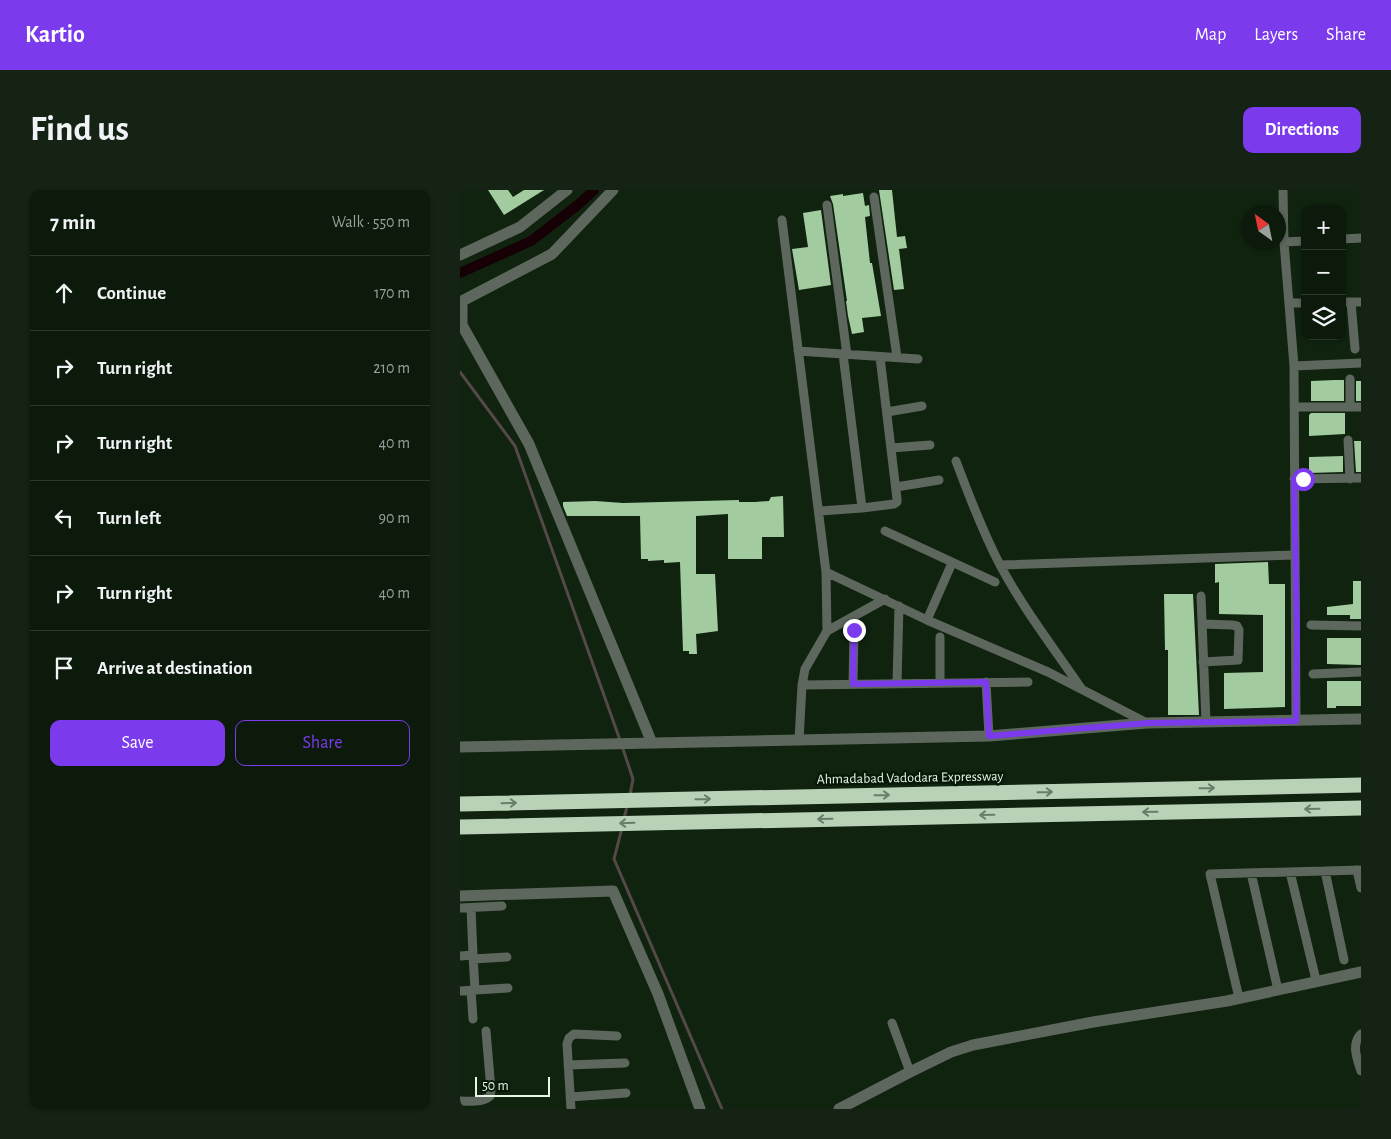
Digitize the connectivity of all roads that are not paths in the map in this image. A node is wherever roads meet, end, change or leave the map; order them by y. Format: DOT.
graph roads {
  1 [pos="567,190"];
  2 [pos="614,190"];
  3 [pos="1283,190"];
  4 [pos="874,197"];
  5 [pos="827,205"];
  6 [pos="1283,205"];
  7 [pos="782,220"];
  8 [pos="1361,238"];
  9 [pos="1346,239"];
  10 [pos="1301,241"];
  11 [pos="1286,242"];
  12 [pos="1285,250"];
  13 [pos="460,255"];
  14 [pos="461,301"];
  15 [pos="1352,302"];
  16 [pos="1289,303"];
  17 [pos="1301,303"];
  18 [pos="1355,349"];
  19 [pos="798,351"];
  20 [pos="845,354"];
  21 [pos="880,356"];
  22 [pos="897,357"];
  23 [pos="918,359"];
  24 [pos="1361,363"];
  25 [pos="1294,366"];
  26 [pos="1350,379"];
  27 [pos="922,406"];
  28 [pos="1294,407"];
  29 [pos="1350,407"];
  30 [pos="1361,407"];
  31 [pos="887,412"];
  32 [pos="1348,440"];
  33 [pos="930,445"];
  34 [pos="891,448"];
  35 [pos="956,461"];
  36 [pos="1361,478"];
  37 [pos="1294,479"];
  38 [pos="1350,479"];
  39 [pos="939,480"];
  40 [pos="896,487"];
  41 [pos="862,508"];
  42 [pos="820,511"];
  43 [pos="885,531"];
  44 [pos="1295,555"];
  45 [pos="952,563"];
  46 [pos="1000,564"];
  47 [pos="826,572"];
  48 [pos="995,582"];
  49 [pos="1201,596"];
  50 [pos="885,599"];
  51 [pos="899,606"];
  52 [pos="927,620"];
  53 [pos="1202,624"];
  54 [pos="1311,625"];
  55 [pos="1361,626"];
  56 [pos="854,630"];
  57 [pos="827,631"];
  58 [pos="940,637"];
  59 [pos="1203,662"];
  60 [pos="1361,672"];
  61 [pos="1313,674"];
  62 [pos="940,682"];
  63 [pos="986,682"];
  64 [pos="1028,682"];
  65 [pos="897,683"];
  66 [pos="853,684"];
  67 [pos="802,685"];
  68 [pos="1081,688"];
  69 [pos="1361,719"];
  70 [pos="1296,721"];
  71 [pos="1206,722"];
  72 [pos="1148,723"];
  73 [pos="989,736"];
  74 [pos="799,740"];
  75 [pos="652,743"];
  76 [pos="460,747"];
  77 [pos="1361,785"];
  78 [pos="460,804"];
  79 [pos="1361,808"];
  80 [pos="460,827"];
  81 [pos="1359,870"];
  82 [pos="1325,871"];
  83 [pos="1290,872"];
  84 [pos="1251,873"];
  85 [pos="1361,888"];
  86 [pos="460,896"];
  87 [pos="502,906"];
  88 [pos="460,908"];
  89 [pos="471,908"];
  90 [pos="460,956"];
  91 [pos="507,956"];
  92 [pos="473,957"];
  93 [pos="1344,960"];
  94 [pos="1361,972"];
  95 [pos="1316,980"];
  96 [pos="508,988"];
  97 [pos="473,990"];
  98 [pos="1278,990"];
  99 [pos="460,991"];
  100 [pos="1239,998"];
  101 [pos="473,1019"];
  102 [pos="892,1023"];
  103 [pos="486,1031"];
  104 [pos="1361,1034"];
  105 [pos="617,1036"];
  106 [pos="625,1063"];
  107 [pos="568,1065"];
  108 [pos="1361,1071"];
  109 [pos="910,1072"];
  110 [pos="626,1094"];
  111 [pos="570,1097"];
  112 [pos="460,1101"];
  113 [pos="571,1109"];
  114 [pos="700,1109"];
  115 [pos="839,1109"];
  1 -- 13 [label="street"];
  2 -- 14 [label="street"];
  3 -- 6 [label="street"];
  4 -- 22 [label="street"];
  5 -- 20 [label="street"];
  7 -- 19 [label="street"];
  8 -- 9 [label="street"];
  10 -- 11 [label="street"];
  12 -- 16 [label="street"];
  14 -- 75 [label="street"];
  15 -- 18 [label="street"];
  16 -- 17 [label="street"];
  16 -- 25 [label="street"];
  19 -- 20 [label="street"];
  19 -- 42 [label="street"];
  20 -- 21 [label="street"];
  20 -- 41 [label="street"];
  21 -- 22 [label="street"];
  21 -- 31 [label="street"];
  22 -- 23 [label="street"];
  24 -- 25 [label="street"];
  25 -- 28 [label="street"];
  26 -- 29 [label="street"];
  27 -- 31 [label="street"];
  28 -- 29 [label="street"];
  28 -- 37 [label="street"];
  29 -- 30 [label="street"];
  31 -- 34 [label="street"];
  32 -- 38 [label="street"];
  33 -- 34 [label="street"];
  34 -- 40 [label="street"];
  35 -- 46 [label="street"];
  36 -- 38 [label="street"];
  37 -- 38 [label="street"];
  37 -- 44 [label="street"];
  39 -- 40 [label="street"];
  40 -- 41 [label="street"];
  41 -- 42 [label="street"];
  42 -- 47 [label="street"];
  43 -- 45 [label="street"];
  44 -- 46 [label="street"];
  44 -- 70 [label="street"];
  45 -- 48 [label="street"];
  45 -- 52 [label="street"];
  46 -- 68 [label="street"];
  47 -- 50 [label="street"];
  47 -- 57 [label="street"];
  49 -- 53 [label="street"];
  50 -- 51 [label="street"];
  50 -- 57 [label="street"];
  51 -- 52 [label="street"];
  51 -- 65 [label="street"];
  52 -- 68 [label="street"];
  53 -- 59 [label="street"];
  53 -- 59 [label="street"];
  54 -- 55 [label="street"];
  56 -- 66 [label="street"];
  57 -- 67 [label="street"];
  58 -- 62 [label="street"];
  59 -- 71 [label="street"];
  60 -- 61 [label="street"];
  62 -- 63 [label="street"];
  62 -- 65 [label="street"];
  63 -- 64 [label="street"];
  63 -- 73 [label="street"];
  65 -- 66 [label="street"];
  66 -- 67 [label="street"];
  67 -- 74 [label="street"];
  68 -- 72 [label="street"];
  69 -- 70 [label="street"];
  70 -- 71 [label="street"];
  71 -- 72 [label="street"];
  72 -- 73 [label="street"];
  73 -- 74 [label="street"];
  74 -- 75 [label="street"];
  75 -- 76 [label="street"];
  78 -- 77 [label="highway, Ahmadabad Vadodara Expressway, one-way"];
  79 -- 80 [label="highway, one-way"];
  81 -- 82 [label="street"];
  81 -- 85 [label="street"];
  82 -- 83 [label="street"];
  82 -- 93 [label="street"];
  83 -- 84 [label="street"];
  83 -- 95 [label="street"];
  84 -- 98 [label="street"];
  84 -- 100 [label="street"];
  86 -- 114 [label="street"];
  87 -- 89 [label="street"];
  88 -- 89 [label="street"];
  89 -- 92 [label="street"];
  90 -- 92 [label="street"];
  91 -- 92 [label="street"];
  92 -- 97 [label="street"];
  94 -- 95 [label="street"];
  95 -- 98 [label="street"];
  96 -- 97 [label="street"];
  97 -- 99 [label="street"];
  97 -- 101 [label="street"];
  98 -- 100 [label="street"];
  100 -- 109 [label="street"];
  102 -- 109 [label="street"];
  103 -- 112 [label="street"];
  104 -- 108 [label="street"];
  105 -- 107 [label="street"];
  106 -- 107 [label="street"];
  107 -- 111 [label="street"];
  109 -- 115 [label="street"];
  110 -- 111 [label="street"];
  111 -- 113 [label="street"];
}
